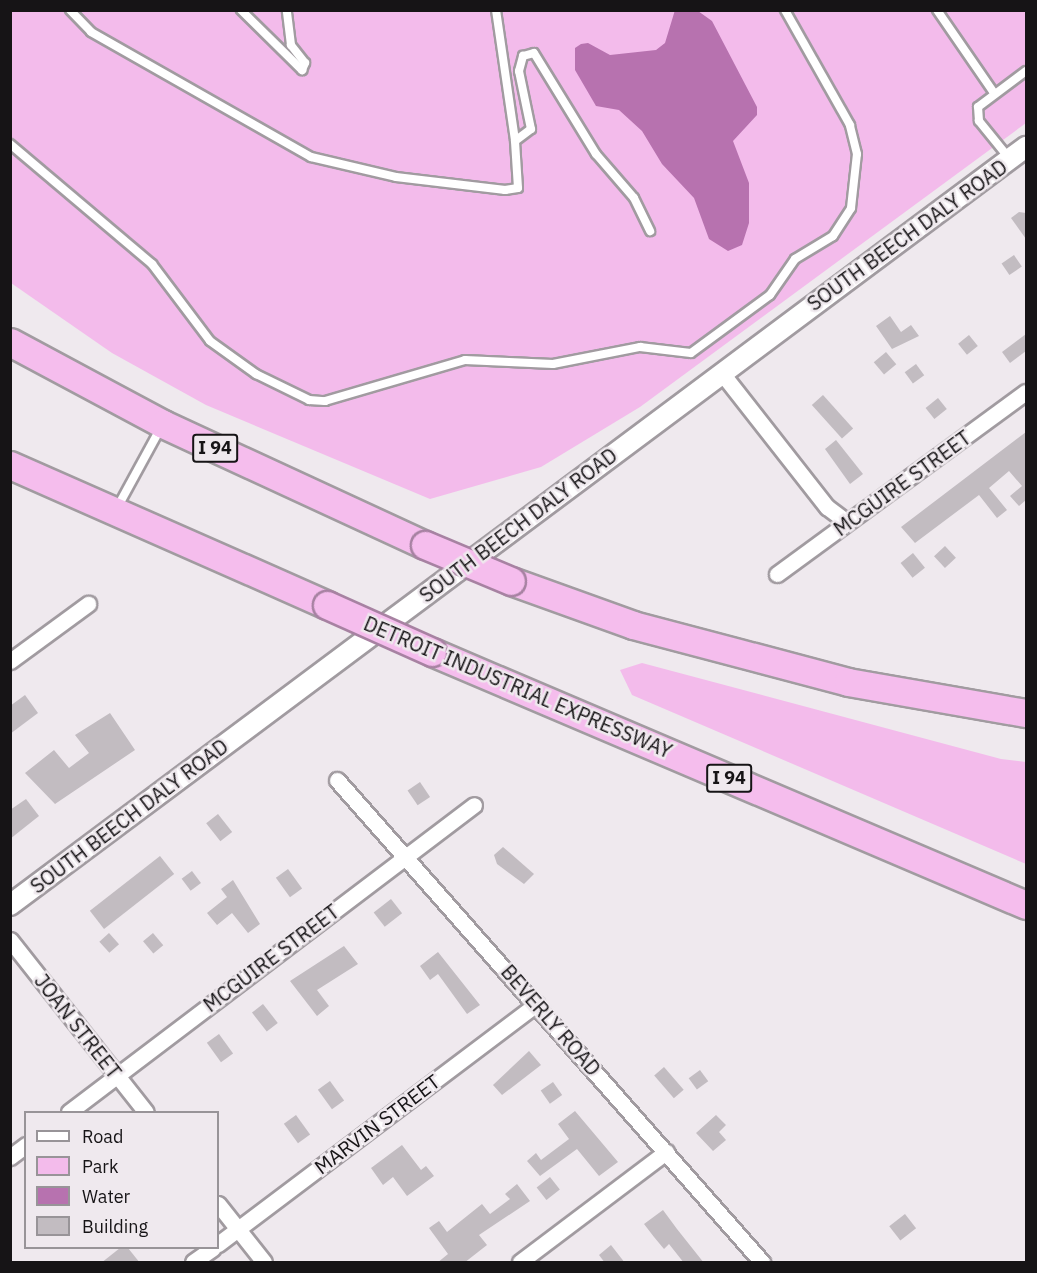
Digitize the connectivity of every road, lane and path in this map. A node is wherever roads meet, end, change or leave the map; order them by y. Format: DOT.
graph roads {
  1 [pos="70,10"];
  2 [pos="241,10"];
  3 [pos="287,10"];
  4 [pos="496,10"];
  5 [pos="785,10"];
  6 [pos="937,10"];
  7 [pos="1026,71"];
  8 [pos="994,93"];
  9 [pos="515,141"];
  10 [pos="10,144"];
  11 [pos="1026,147"];
  12 [pos="1010,159"];
  13 [pos="650,231"];
  14 [pos="10,342"];
  15 [pos="721,372"];
  16 [pos="1026,392"];
  17 [pos="163,424"];
  18 [pos="10,465"];
  19 [pos="114,514"];
  20 [pos="847,522"];
  21 [pos="777,574"];
  22 [pos="88,604"];
  23 [pos="10,662"];
  24 [pos="1026,713"];
  25 [pos="337,780"];
  26 [pos="474,805"];
  27 [pos="407,854"];
  28 [pos="10,905"];
  29 [pos="1026,905"];
  30 [pos="10,940"];
  31 [pos="537,1004"];
  32 [pos="117,1076"];
  33 [pos="72,1111"];
  34 [pos="144,1111"];
  35 [pos="24,1146"];
  36 [pos="666,1152"];
  37 [pos="10,1157"];
  38 [pos="219,1204"];
  39 [pos="238,1229"];
  40 [pos="219,1243"];
  41 [pos="212,1249"];
  42 [pos="193,1263"];
  43 [pos="264,1263"];
  44 [pos="520,1263"];
  45 [pos="762,1263"];
  1 -- 9 [label="lane"];
  2 -- 3 [label="lane"];
  4 -- 9 [label="lane"];
  5 -- 10 [label="lane"];
  6 -- 8 [label="lane"];
  7 -- 8 [label="lane"];
  8 -- 12 [label="lane"];
  9 -- 13 [label="lane"];
  11 -- 12 [label="street, SOUTH BEECH DALY ROAD"];
  12 -- 15 [label="street, SOUTH BEECH DALY ROAD"];
  14 -- 17 [label="highway, I 94"];
  15 -- 20 [label="street"];
  15 -- 28 [label="street, SOUTH BEECH DALY ROAD"];
  16 -- 20 [label="street, MCGUIRE STREET"];
  17 -- 19 [label="lane"];
  17 -- 24 [label="highway, I 94, bridge"];
  18 -- 19 [label="highway, DETROIT INDUSTRIAL EXPRESSWAY / I 94"];
  19 -- 29 [label="highway, DETROIT INDUSTRIAL EXPRESSWAY / I 94, bridge"];
  20 -- 21 [label="street, MCGUIRE STREET"];
  22 -- 23 [label="street"];
  25 -- 27 [label="street, BEVERLY ROAD"];
  26 -- 27 [label="street, MCGUIRE STREET"];
  27 -- 31 [label="street, BEVERLY ROAD"];
  27 -- 32 [label="street, MCGUIRE STREET"];
  30 -- 32 [label="street, JOAN STREET"];
  31 -- 36 [label="street, BEVERLY ROAD"];
  31 -- 39 [label="street, MARVIN STREET"];
  32 -- 33 [label="street, MCGUIRE STREET"];
  32 -- 34 [label="street, JOAN STREET"];
  35 -- 37 [label="street"];
  36 -- 44 [label="street"];
  36 -- 45 [label="street, BEVERLY ROAD"];
  38 -- 39 [label="street"];
  39 -- 40 [label="street, MARVIN STREET"];
  39 -- 43 [label="street"];
  41 -- 42 [label="street"];
}
